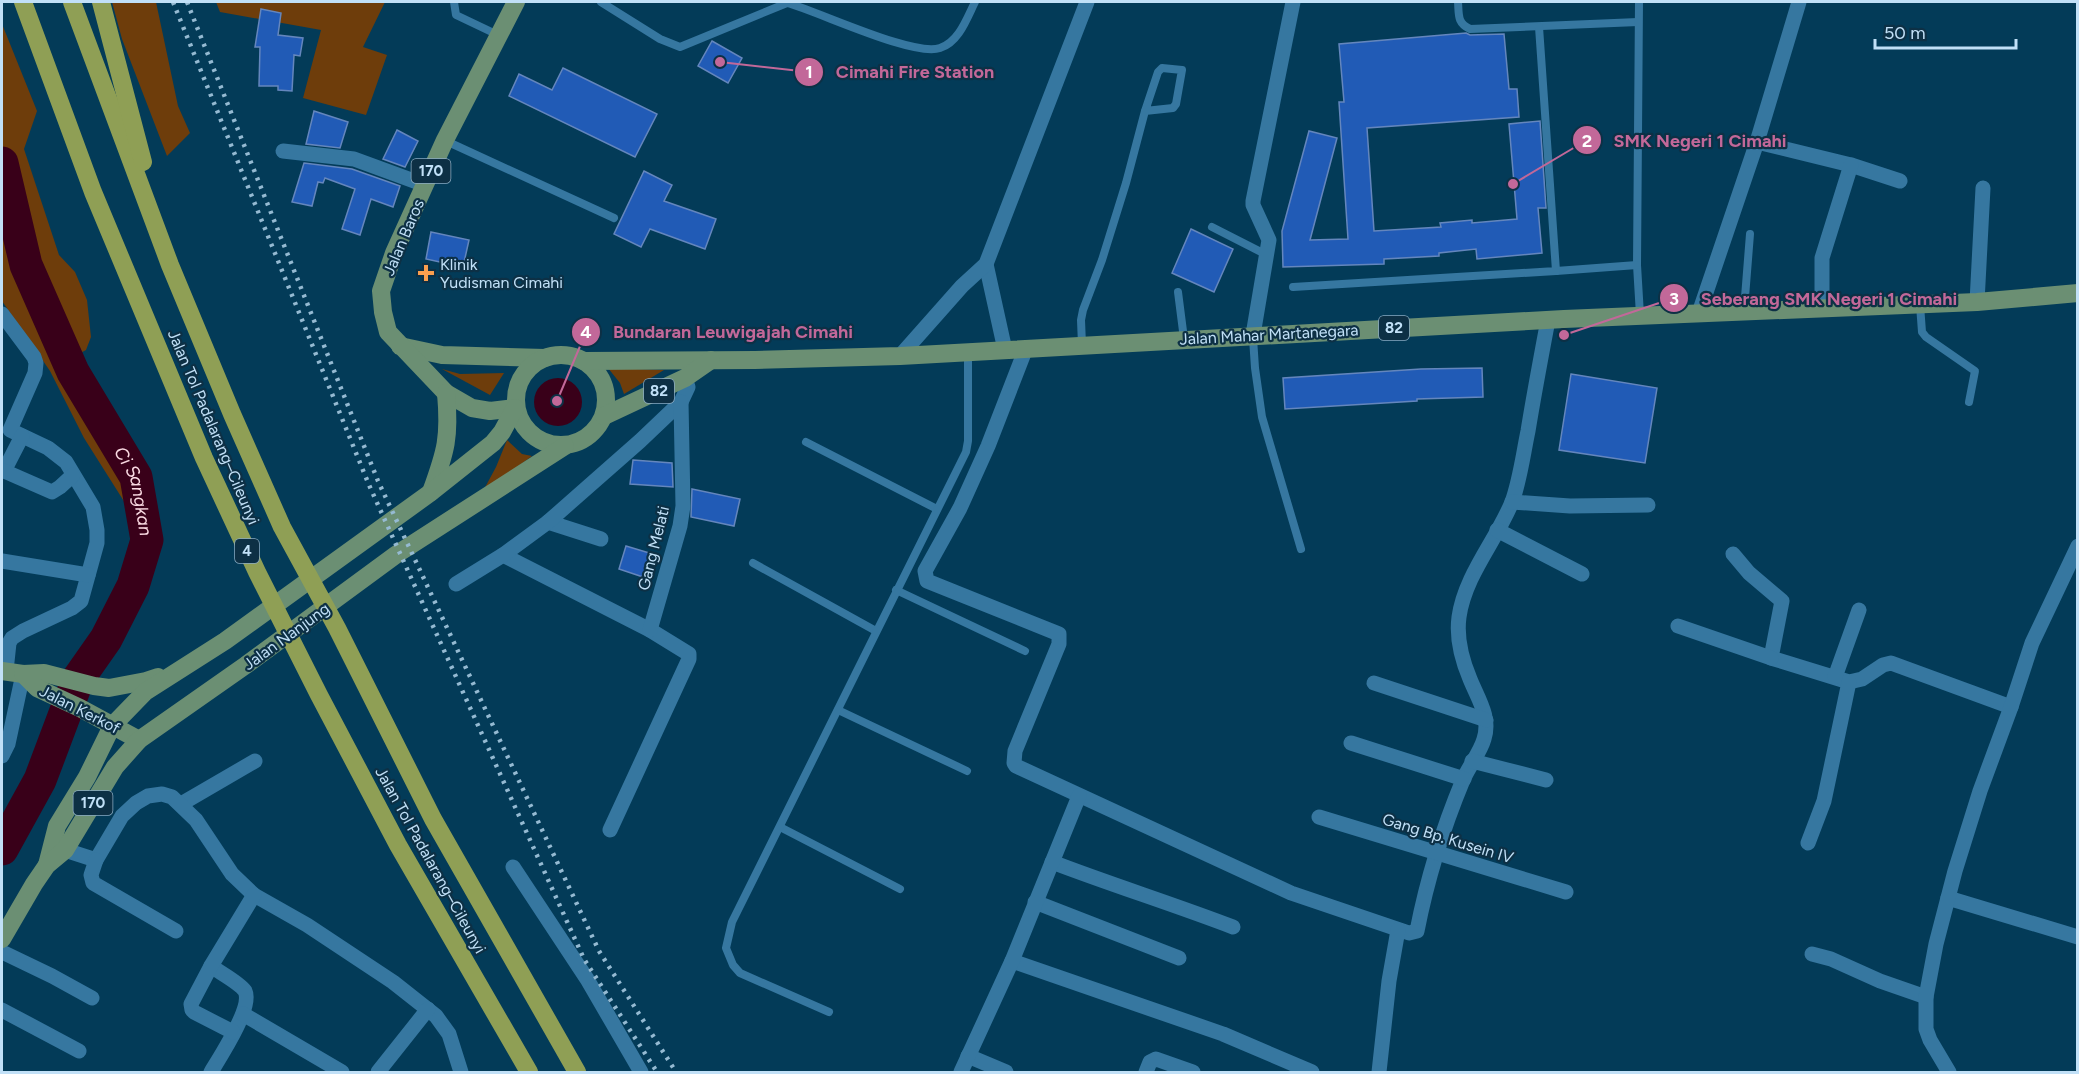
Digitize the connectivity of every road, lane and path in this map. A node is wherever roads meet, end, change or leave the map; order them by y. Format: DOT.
graph roads {
  1 [pos="23,2"];
  2 [pos="72,2"];
  3 [pos="101,2"];
  4 [pos="454,2"];
  5 [pos="516,2"];
  6 [pos="601,2"];
  7 [pos="975,2"];
  8 [pos="1088,2"];
  9 [pos="1293,2"];
  10 [pos="1458,2"];
  11 [pos="1639,2"];
  12 [pos="1800,2"];
  13 [pos="806,5"];
  14 [pos="1638,22"];
  15 [pos="1539,27"];
  16 [pos="498,35"];
  17 [pos="1145,111"];
  18 [pos="445,140"];
  19 [pos="1757,142"];
  20 [pos="283,152"];
  21 [pos="1851,165"];
  22 [pos="1900,181"];
  23 [pos="425,185"];
  24 [pos="1983,188"];
  25 [pos="614,218"];
  26 [pos="1212,227"];
  27 [pos="1750,234"];
  28 [pos="1267,255"];
  29 [pos="986,264"];
  30 [pos="170,265"];
  31 [pos="1637,265"];
  32 [pos="1556,271"];
  33 [pos="1293,287"];
  34 [pos="1178,292"];
  35 [pos="2078,293"];
  36 [pos="1977,302"];
  37 [pos="1920,305"];
  38 [pos="1822,309"];
  39 [pos="1744,312"];
  40 [pos="1699,313"];
  41 [pos="2,314"];
  42 [pos="1640,315"];
  43 [pos="1548,320"];
  44 [pos="1253,335"];
  45 [pos="1184,339"];
  46 [pos="400,345"];
  47 [pos="1082,345"];
  48 [pos="1026,348"];
  49 [pos="1005,350"];
  50 [pos="968,352"];
  51 [pos="900,356"];
  52 [pos="545,358"];
  53 [pos="711,360"];
  54 [pos="584,361"];
  55 [pos="685,378"];
  56 [pos="446,393"];
  57 [pos="681,402"];
  58 [pos="1969,402"];
  59 [pos="515,408"];
  60 [pos="604,416"];
  61 [pos="11,430"];
  62 [pos="806,442"];
  63 [pos="565,446"];
  64 [pos="3,470"];
  65 [pos="73,475"];
  66 [pos="430,493"];
  67 [pos="1512,502"];
  68 [pos="1648,505"];
  69 [pos="937,509"];
  70 [pos="548,522"];
  71 [pos="1497,530"];
  72 [pos="601,539"];
  73 [pos="2078,546"];
  74 [pos="1301,549"];
  75 [pos="1733,554"];
  76 [pos="503,555"];
  77 [pos="2,561"];
  78 [pos="753,563"];
  79 [pos="1582,574"];
  80 [pos="88,575"];
  81 [pos="456,584"];
  82 [pos="896,590"];
  83 [pos="1858,610"];
  84 [pos="1678,626"];
  85 [pos="650,630"];
  86 [pos="876,630"];
  87 [pos="1026,651"];
  88 [pos="1771,658"];
  89 [pos="177,671"];
  90 [pos="10,672"];
  91 [pos="1842,679"];
  92 [pos="40,680"];
  93 [pos="1374,683"];
  94 [pos="2011,707"];
  95 [pos="838,710"];
  96 [pos="1486,720"];
  97 [pos="112,726"];
  98 [pos="139,740"];
  99 [pos="1351,743"];
  100 [pos="2,756"];
  101 [pos="255,761"];
  102 [pos="1472,761"];
  103 [pos="968,771"];
  104 [pos="1464,779"];
  105 [pos="1546,780"];
  106 [pos="1079,796"];
  107 [pos="181,804"];
  108 [pos="1319,817"];
  109 [pos="780,827"];
  110 [pos="610,830"];
  111 [pos="1808,843"];
  112 [pos="65,850"];
  113 [pos="1437,854"];
  114 [pos="96,860"];
  115 [pos="1052,862"];
  116 [pos="47,865"];
  117 [pos="513,867"];
  118 [pos="900,888"];
  119 [pos="1566,892"];
  120 [pos="254,895"];
  121 [pos="1948,897"];
  122 [pos="1035,903"];
  123 [pos="1233,927"];
  124 [pos="1398,930"];
  125 [pos="176,931"];
  126 [pos="2078,937"];
  127 [pos="2,939"];
  128 [pos="2,952"];
  129 [pos="1812,954"];
  130 [pos="1179,958"];
  131 [pos="1011,961"];
  132 [pos="211,966"];
  133 [pos="92,998"];
  134 [pos="1926,998"];
  135 [pos="428,1009"];
  136 [pos="2,1010"];
  137 [pos="829,1012"];
  138 [pos="243,1014"];
  139 [pos="233,1032"];
  140 [pos="79,1051"];
  141 [pos="968,1056"];
  142 [pos="211,1072"];
  143 [pos="342,1072"];
  144 [pos="378,1072"];
  145 [pos="461,1072"];
  146 [pos="528,1072"];
  147 [pos="577,1072"];
  148 [pos="641,1072"];
  149 [pos="961,1072"];
  150 [pos="1006,1072"];
  151 [pos="1146,1072"];
  152 [pos="1193,1072"];
  153 [pos="1312,1072"];
  154 [pos="1379,1072"];
  155 [pos="1949,1072"];
  1 -- 146 [label="highway, Jalan Tol Padalarang–Cileunyi / 4"];
  2 -- 30 [label="highway, Jalan Tol Padalarang–Cileunyi"];
  3 -- 30 [label="highway"];
  4 -- 16 [label="lane"];
  5 -- 16 [label="main road, Jalan Baros / 170"];
  6 -- 13 [label="lane"];
  7 -- 13 [label="lane"];
  8 -- 29 [label="street"];
  9 -- 28 [label="street"];
  10 -- 15 [label="lane"];
  11 -- 14 [label="lane"];
  12 -- 19 [label="street"];
  14 -- 15 [label="lane"];
  14 -- 31 [label="lane"];
  15 -- 32 [label="lane"];
  16 -- 18 [label="main road, Jalan Baros / 170"];
  17 -- 17 [label="lane"];
  17 -- 47 [label="lane"];
  18 -- 23 [label="main road, Jalan Baros / 170"];
  18 -- 25 [label="lane"];
  19 -- 21 [label="street"];
  19 -- 40 [label="street"];
  20 -- 23 [label="street"];
  21 -- 22 [label="street"];
  21 -- 38 [label="street"];
  23 -- 46 [label="main road, Jalan Baros / 170"];
  24 -- 36 [label="street"];
  26 -- 28 [label="lane"];
  27 -- 39 [label="lane"];
  28 -- 44 [label="street"];
  29 -- 49 [label="street"];
  29 -- 51 [label="street"];
  30 -- 147 [label="highway, Jalan Tol Padalarang–Cileunyi"];
  31 -- 32 [label="lane"];
  31 -- 42 [label="lane"];
  32 -- 33 [label="lane"];
  34 -- 45 [label="lane"];
  35 -- 36 [label="main road, Jalan Mahar Martanegara / 82"];
  36 -- 37 [label="main road, Jalan Mahar Martanegara / 82"];
  37 -- 38 [label="main road, Jalan Mahar Martanegara / 82"];
  37 -- 58 [label="lane"];
  38 -- 39 [label="main road, Jalan Mahar Martanegara / 82"];
  39 -- 40 [label="main road, Jalan Mahar Martanegara / 82"];
  40 -- 42 [label="main road, Jalan Mahar Martanegara / 82"];
  41 -- 61 [label="street"];
  42 -- 43 [label="main road, Jalan Mahar Martanegara / 82"];
  43 -- 44 [label="main road, Jalan Mahar Martanegara / 82"];
  43 -- 67 [label="street"];
  44 -- 45 [label="main road, Jalan Mahar Martanegara / 82"];
  44 -- 74 [label="lane"];
  45 -- 47 [label="main road, Jalan Mahar Martanegara / 82"];
  46 -- 52 [label="main road"];
  46 -- 56 [label="main road, Jalan Baros / 170"];
  47 -- 48 [label="main road, Jalan Mahar Martanegara / 82"];
  48 -- 49 [label="main road, Jalan Mahar Martanegara / 82"];
  48 -- 106 [label="street"];
  49 -- 50 [label="main road, Jalan Mahar Martanegara / 82"];
  50 -- 51 [label="main road, Jalan Mahar Martanegara / 82"];
  50 -- 69 [label="lane"];
  51 -- 53 [label="main road, Jalan Mahar Martanegara / 82"];
  52 -- 54 [label="main road"];
  52 -- 59 [label="main road, 170"];
  53 -- 54 [label="main road, Jalan Mahar Martanegara / 82"];
  53 -- 55 [label="main road, 82"];
  54 -- 60 [label="main road"];
  55 -- 57 [label="street, Gang Melati"];
  55 -- 60 [label="main road, 82"];
  56 -- 59 [label="main road, Jalan Baros / 170"];
  56 -- 66 [label="main road"];
  57 -- 70 [label="street"];
  57 -- 85 [label="street, Gang Melati"];
  59 -- 63 [label="main road"];
  59 -- 66 [label="main road, Jalan Nanjung / 170"];
  60 -- 63 [label="main road, 170"];
  61 -- 64 [label="street"];
  61 -- 65 [label="street"];
  62 -- 69 [label="lane"];
  63 -- 98 [label="main road, Jalan Nanjung / 170"];
  64 -- 65 [label="street"];
  65 -- 80 [label="street"];
  66 -- 89 [label="main road, Jalan Nanjung / 170"];
  67 -- 68 [label="street"];
  67 -- 71 [label="street"];
  69 -- 82 [label="lane"];
  70 -- 72 [label="street"];
  70 -- 76 [label="street"];
  71 -- 79 [label="street"];
  71 -- 96 [label="street"];
  73 -- 94 [label="street"];
  75 -- 88 [label="street"];
  76 -- 81 [label="street"];
  76 -- 85 [label="street"];
  77 -- 80 [label="street"];
  78 -- 86 [label="lane"];
  80 -- 90 [label="street"];
  82 -- 86 [label="lane"];
  82 -- 87 [label="lane"];
  83 -- 91 [label="street"];
  84 -- 88 [label="street"];
  85 -- 110 [label="street"];
  86 -- 95 [label="lane"];
  88 -- 91 [label="street"];
  89 -- 92 [label="main road, Jalan Kerkof"];
  89 -- 97 [label="main road, Jalan Nanjung / 170"];
  90 -- 92 [label="main road, Jalan Kerkof"];
  90 -- 100 [label="street"];
  91 -- 94 [label="street"];
  91 -- 111 [label="street"];
  92 -- 97 [label="main road, Jalan Kerkof"];
  93 -- 96 [label="street"];
  94 -- 121 [label="street"];
  95 -- 103 [label="lane"];
  95 -- 109 [label="lane"];
  96 -- 102 [label="street"];
  97 -- 98 [label="main road, Jalan Kerkof"];
  97 -- 116 [label="main road, Jalan Nanjung / 170"];
  98 -- 112 [label="main road, Jalan Nanjung / 170"];
  99 -- 104 [label="street"];
  101 -- 107 [label="street"];
  102 -- 104 [label="street"];
  102 -- 105 [label="street"];
  104 -- 113 [label="street"];
  106 -- 115 [label="street"];
  106 -- 124 [label="street"];
  107 -- 114 [label="street"];
  107 -- 120 [label="street"];
  108 -- 113 [label="street, Gang Bp. Kusein IV"];
  109 -- 118 [label="lane"];
  109 -- 137 [label="lane"];
  112 -- 114 [label="street"];
  112 -- 116 [label="main road, Jalan Nanjung / 170"];
  113 -- 119 [label="street, Gang Bp. Kusein IV"];
  113 -- 124 [label="street"];
  114 -- 125 [label="street"];
  115 -- 122 [label="street"];
  115 -- 123 [label="street"];
  116 -- 127 [label="main road, Jalan Nanjung / 170"];
  117 -- 148 [label="street"];
  120 -- 132 [label="street"];
  120 -- 135 [label="street"];
  121 -- 126 [label="street"];
  121 -- 134 [label="street"];
  122 -- 130 [label="street"];
  122 -- 131 [label="street"];
  124 -- 154 [label="street"];
  128 -- 133 [label="street"];
  129 -- 134 [label="street"];
  131 -- 141 [label="street"];
  131 -- 153 [label="street"];
  132 -- 138 [label="street"];
  132 -- 139 [label="street"];
  134 -- 155 [label="street"];
  135 -- 144 [label="street"];
  135 -- 145 [label="street"];
  136 -- 140 [label="street"];
  138 -- 139 [label="street"];
  138 -- 143 [label="street"];
  139 -- 142 [label="street"];
  141 -- 149 [label="street"];
  141 -- 150 [label="street"];
  151 -- 152 [label="street"];
}
